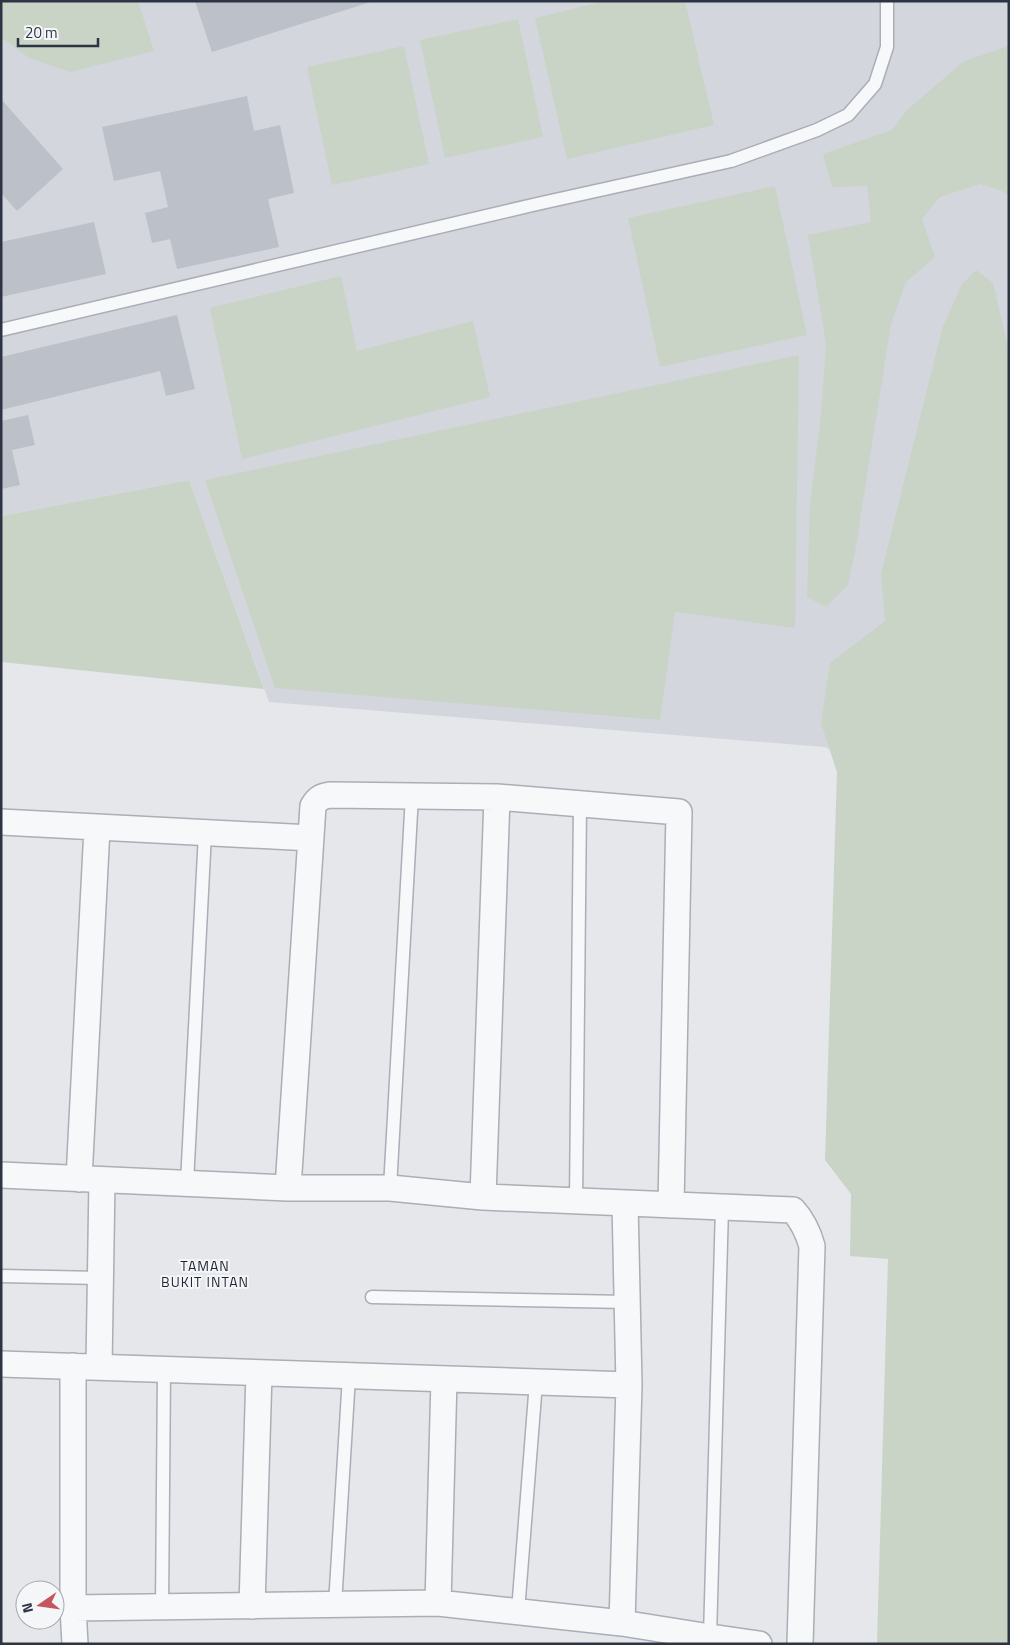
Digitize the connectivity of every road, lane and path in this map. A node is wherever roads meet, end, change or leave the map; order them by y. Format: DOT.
graph roads {
  1 [pos="888,1"];
  2 [pos="1,330"];
  3 [pos="412,795"];
  4 [pos="497,797"];
  5 [pos="580,805"];
  6 [pos="1,822"];
  7 [pos="97,828"];
  8 [pos="205,834"];
  9 [pos="311,838"];
  10 [pos="1,1175"];
  11 [pos="91,1179"];
  12 [pos="187,1183"];
  13 [pos="288,1188"];
  14 [pos="390,1188"];
  15 [pos="482,1197"];
  16 [pos="576,1201"];
  17 [pos="625,1203"];
  18 [pos="670,1205"];
  19 [pos="722,1207"];
  20 [pos="1,1276"];
  21 [pos="100,1278"];
  22 [pos="372,1297"];
  23 [pos="627,1302"];
  24 [pos="1,1364"];
  25 [pos="73,1366"];
  26 [pos="99,1367"];
  27 [pos="164,1370"];
  28 [pos="259,1373"];
  29 [pos="348,1376"];
  30 [pos="444,1379"];
  31 [pos="536,1382"];
  32 [pos="629,1385"];
  33 [pos="438,1603"];
  34 [pos="335,1605"];
  35 [pos="252,1606"];
  36 [pos="162,1607"];
  37 [pos="73,1608"];
  38 [pos="518,1611"];
  39 [pos="622,1623"];
  40 [pos="710,1637"];
  41 [pos="75,1644"];
  42 [pos="760,1644"];
  43 [pos="800,1644"];
  1 -- 2 [label="lane"];
  3 -- 4 [label="street"];
  3 -- 9 [label="street"];
  3 -- 14 [label="lane"];
  4 -- 5 [label="street"];
  4 -- 15 [label="street"];
  5 -- 16 [label="lane"];
  5 -- 18 [label="street"];
  6 -- 7 [label="street"];
  7 -- 8 [label="street"];
  7 -- 11 [label="street"];
  8 -- 9 [label="street"];
  8 -- 12 [label="lane"];
  9 -- 13 [label="street"];
  10 -- 11 [label="street"];
  11 -- 12 [label="street"];
  11 -- 21 [label="street"];
  12 -- 13 [label="street"];
  13 -- 14 [label="street"];
  14 -- 15 [label="street"];
  15 -- 16 [label="street"];
  16 -- 17 [label="street"];
  17 -- 18 [label="street"];
  17 -- 23 [label="street"];
  18 -- 19 [label="street"];
  19 -- 40 [label="lane"];
  19 -- 43 [label="street"];
  20 -- 21 [label="lane"];
  21 -- 26 [label="street"];
  22 -- 23 [label="lane"];
  23 -- 32 [label="street"];
  24 -- 25 [label="street"];
  25 -- 26 [label="street"];
  25 -- 37 [label="street"];
  26 -- 27 [label="street"];
  27 -- 28 [label="street"];
  27 -- 36 [label="lane"];
  28 -- 29 [label="street"];
  28 -- 35 [label="street"];
  29 -- 30 [label="street"];
  29 -- 34 [label="lane"];
  30 -- 31 [label="street"];
  30 -- 33 [label="street"];
  31 -- 32 [label="street"];
  31 -- 38 [label="lane"];
  32 -- 39 [label="street"];
  33 -- 34 [label="street"];
  33 -- 38 [label="street"];
  34 -- 35 [label="street"];
  35 -- 36 [label="street"];
  36 -- 37 [label="street"];
  37 -- 41 [label="street"];
  38 -- 39 [label="street"];
  39 -- 40 [label="street"];
  40 -- 42 [label="street"];
}
